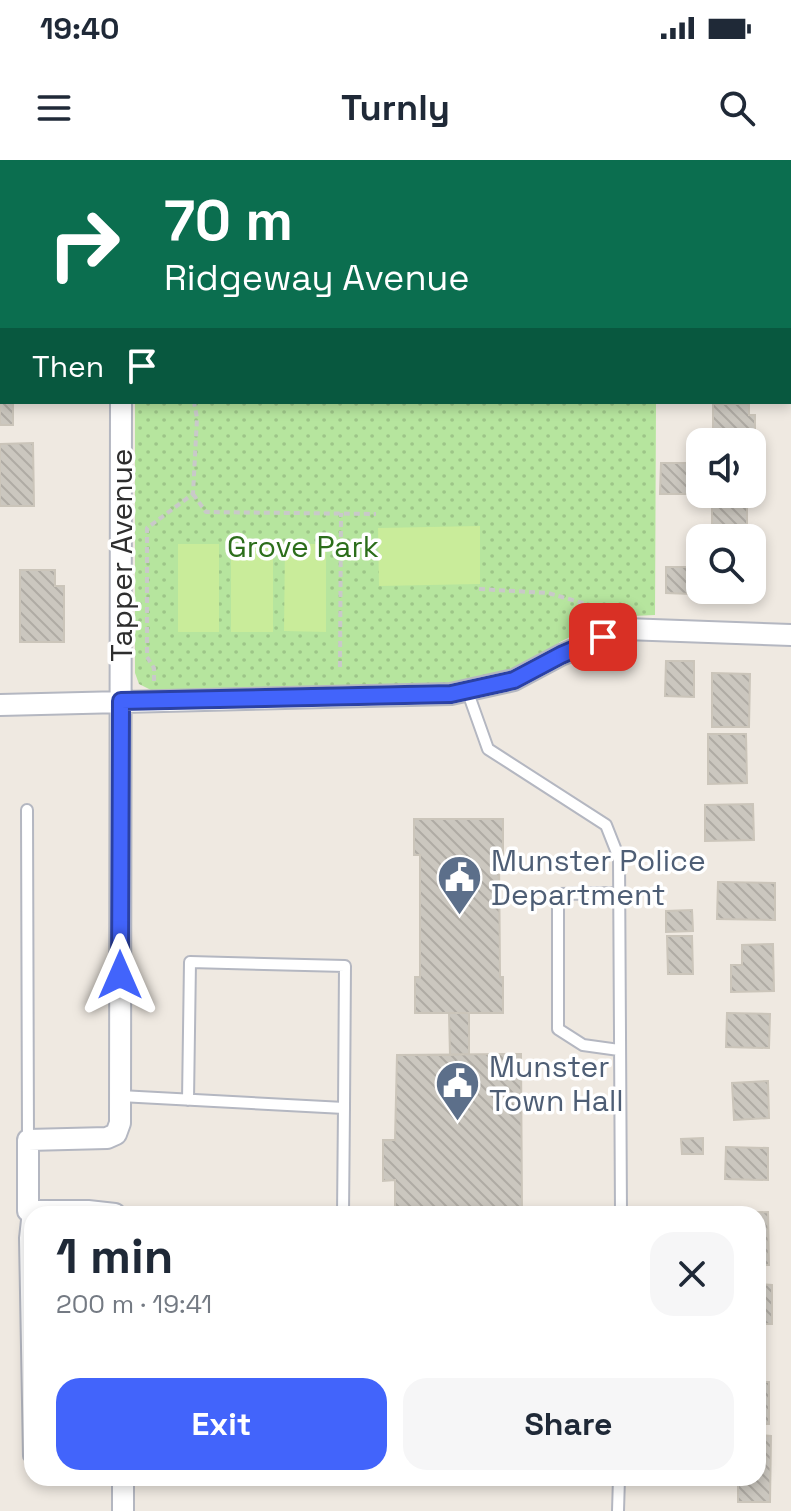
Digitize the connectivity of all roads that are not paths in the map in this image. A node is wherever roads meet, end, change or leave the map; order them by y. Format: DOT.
graph roads {
  1 [pos="121,404"];
  2 [pos="791,635"];
  3 [pos="467,690"];
  4 [pos="121,701"];
  5 [pos="0,705"];
  6 [pos="27,810"];
  7 [pos="619,893"];
  8 [pos="619,1050"];
  9 [pos="120,1096"];
  10 [pos="188,1100"];
  11 [pos="344,1108"];
  12 [pos="28,1140"];
  13 [pos="28,1206"];
  14 [pos="343,1206"];
  15 [pos="621,1206"];
  16 [pos="123,1486"];
  17 [pos="619,1486"];
  18 [pos="123,1511"];
  19 [pos="618,1511"];
  1 -- 4 [label="street, Tapper Avenue"];
  2 -- 3 [label="street"];
  3 -- 4 [label="street"];
  3 -- 7 [label="lane"];
  4 -- 5 [label="street"];
  4 -- 9 [label="street, Tapper Avenue"];
  6 -- 12 [label="lane"];
  7 -- 8 [label="lane"];
  7 -- 8 [label="lane"];
  8 -- 15 [label="lane"];
  9 -- 10 [label="lane"];
  9 -- 12 [label="street, Tapper Avenue"];
  10 -- 11 [label="lane"];
  10 -- 11 [label="lane"];
  11 -- 14 [label="lane"];
  12 -- 13 [label="street"];
  16 -- 18 [label="street"];
  17 -- 19 [label="lane"];
}
